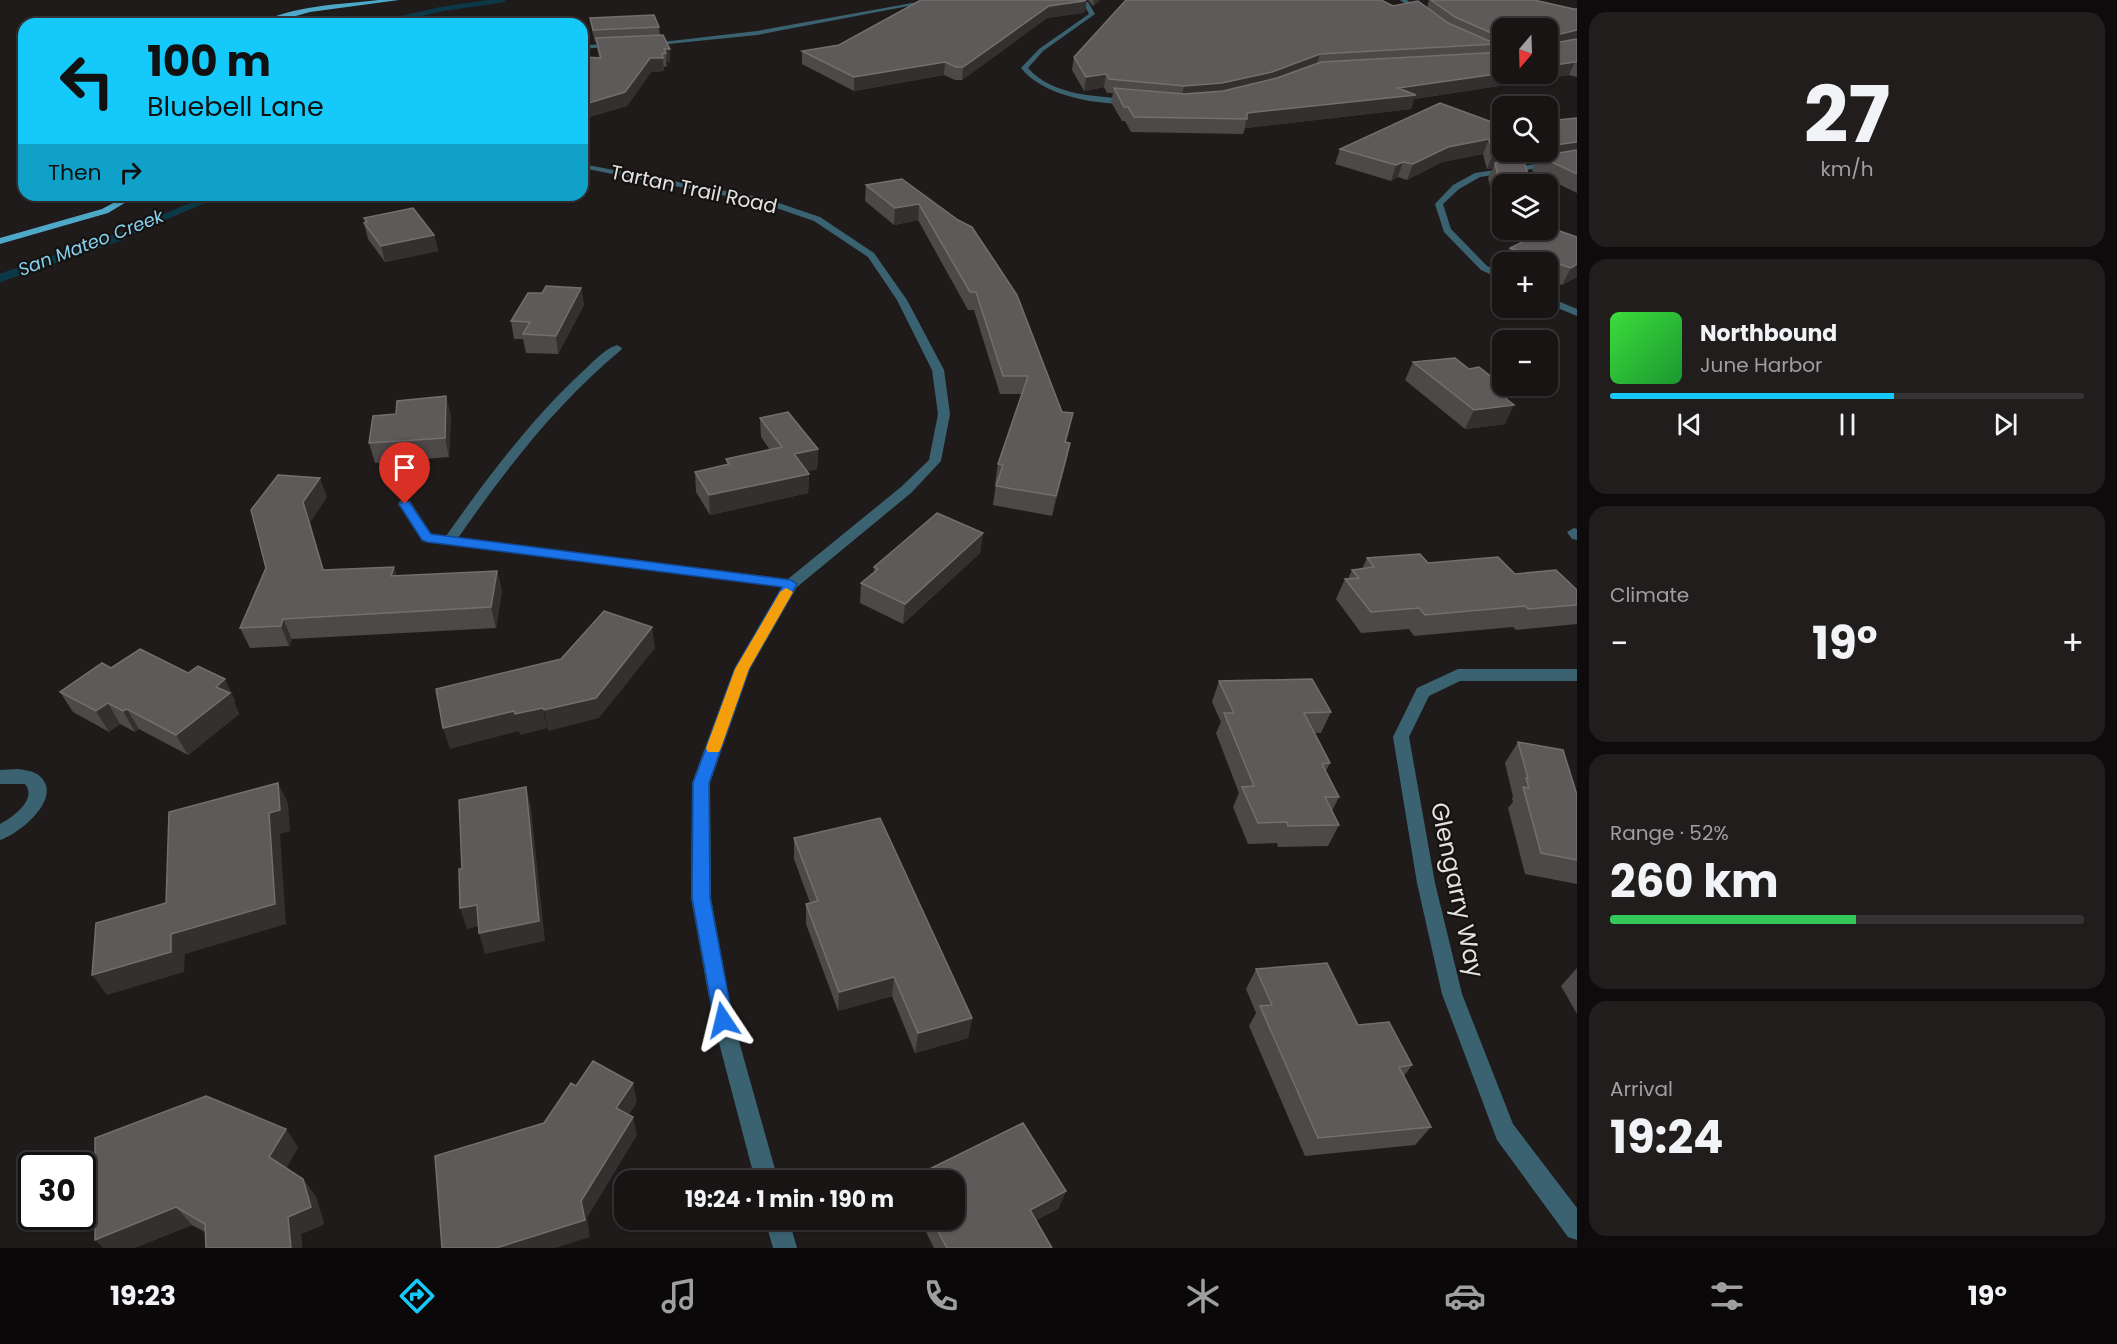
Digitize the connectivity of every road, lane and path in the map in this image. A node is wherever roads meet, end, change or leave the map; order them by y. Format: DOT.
graph roads {
  1 [pos="396,0"];
  2 [pos="937,0"];
  3 [pos="1076,0"];
  4 [pos="1403,0"];
  5 [pos="276,18"];
  6 [pos="1430,19"];
  7 [pos="628,45"];
  8 [pos="639,45"];
  9 [pos="588,47"];
  10 [pos="1135,101"];
  11 [pos="1577,160"];
  12 [pos="588,167"];
  13 [pos="123,201"];
  14 [pos="0,241"];
  15 [pos="1492,272"];
  16 [pos="1558,304"];
  17 [pos="1577,313"];
  18 [pos="617,348"];
  19 [pos="405,504"];
  20 [pos="450,540"];
  21 [pos="791,584"];
  22 [pos="1577,675"];
  23 [pos="0,777"];
  24 [pos="0,833"];
  25 [pos="763,1170"];
  26 [pos="1577,1228"];
  27 [pos="780,1230"];
  28 [pos="785,1248"];
  1 -- 5 [label="main road"];
  2 -- 8 [label="street"];
  3 -- 10 [label="street"];
  4 -- 6 [label="street"];
  7 -- 9 [label="street"];
  11 -- 15 [label="street"];
  12 -- 21 [label="street, Tartan Trail Road"];
  13 -- 14 [label="main road"];
  16 -- 17 [label="street"];
  18 -- 20 [label="street"];
  19 -- 20 [label="street"];
  20 -- 21 [label="street"];
  21 -- 25 [label="street, Tartan Trail Road"];
  22 -- 26 [label="street, Glengarry Way"];
  23 -- 24 [label="street"];
  27 -- 28 [label="street"];
}
